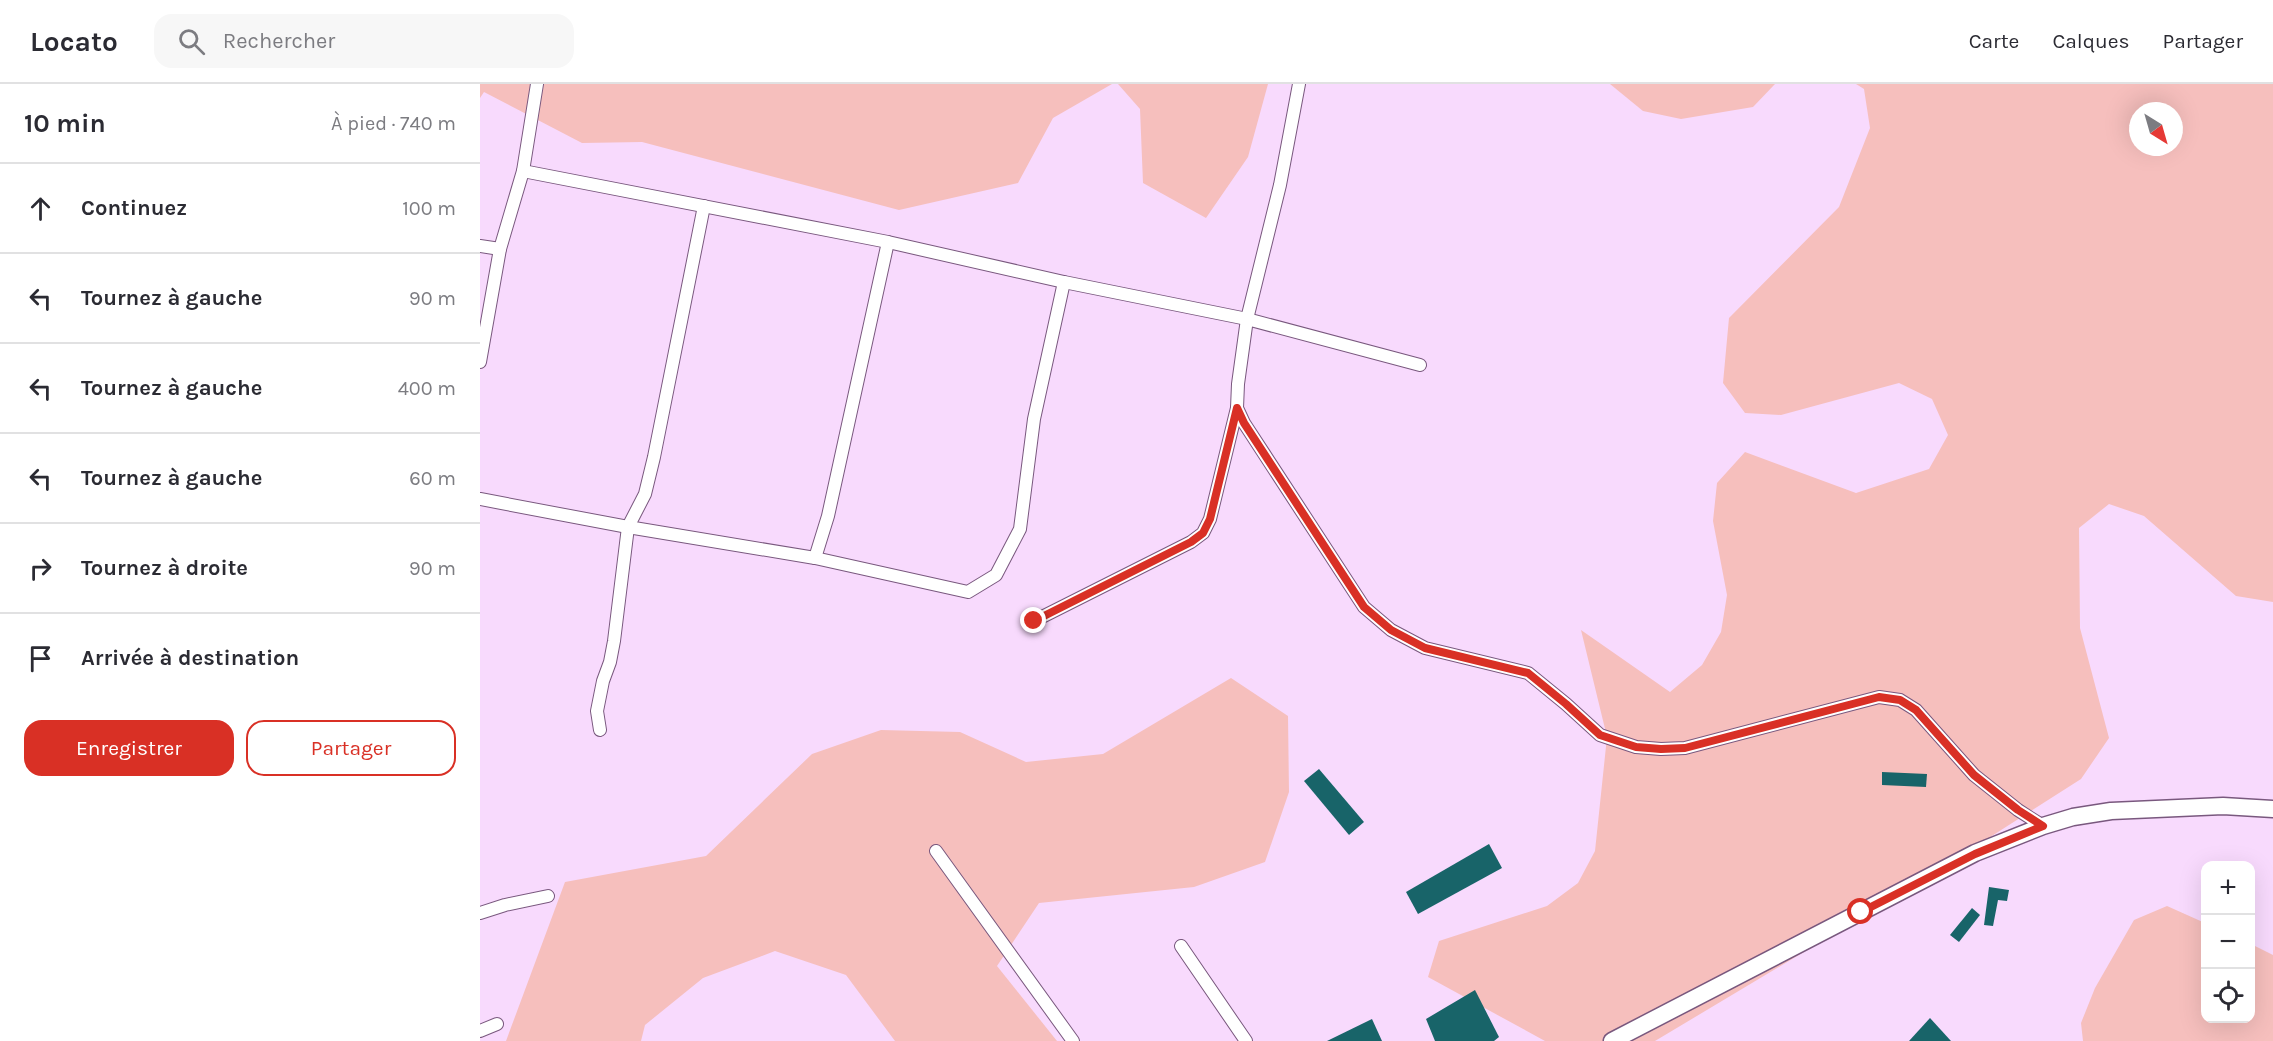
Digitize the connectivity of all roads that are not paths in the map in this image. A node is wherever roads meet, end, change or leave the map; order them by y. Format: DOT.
graph roads {
  1 [pos="537,84"];
  2 [pos="1299,84"];
  3 [pos="523,171"];
  4 [pos="704,206"];
  5 [pos="888,242"];
  6 [pos="480,246"];
  7 [pos="500,249"];
  8 [pos="1064,282"];
  9 [pos="1247,319"];
  10 [pos="480,362"];
  11 [pos="1420,365"];
  12 [pos="1237,408"];
  13 [pos="480,500"];
  14 [pos="628,527"];
  15 [pos="815,558"];
  16 [pos="1034,621"];
  17 [pos="600,730"];
  18 [pos="2273,808"];
  19 [pos="2043,826"];
  20 [pos="936,851"];
  21 [pos="548,896"];
  22 [pos="480,913"];
  23 [pos="1181,946"];
  24 [pos="497,1024"];
  25 [pos="480,1031"];
  26 [pos="1073,1041"];
  27 [pos="1246,1041"];
  28 [pos="1612,1041"];
  1 -- 3 [label="street"];
  2 -- 9 [label="street"];
  3 -- 4 [label="street"];
  3 -- 7 [label="street"];
  4 -- 5 [label="street"];
  4 -- 14 [label="street"];
  5 -- 8 [label="street"];
  5 -- 15 [label="street"];
  6 -- 7 [label="street"];
  7 -- 10 [label="street"];
  8 -- 9 [label="street"];
  8 -- 15 [label="street"];
  9 -- 11 [label="street"];
  9 -- 12 [label="street"];
  12 -- 16 [label="street"];
  12 -- 19 [label="street"];
  13 -- 14 [label="street"];
  14 -- 15 [label="street"];
  14 -- 17 [label="street"];
  18 -- 19 [label="main road"];
  19 -- 28 [label="main road"];
  20 -- 26 [label="street"];
  21 -- 22 [label="street"];
  23 -- 27 [label="street"];
  24 -- 25 [label="street"];
}
